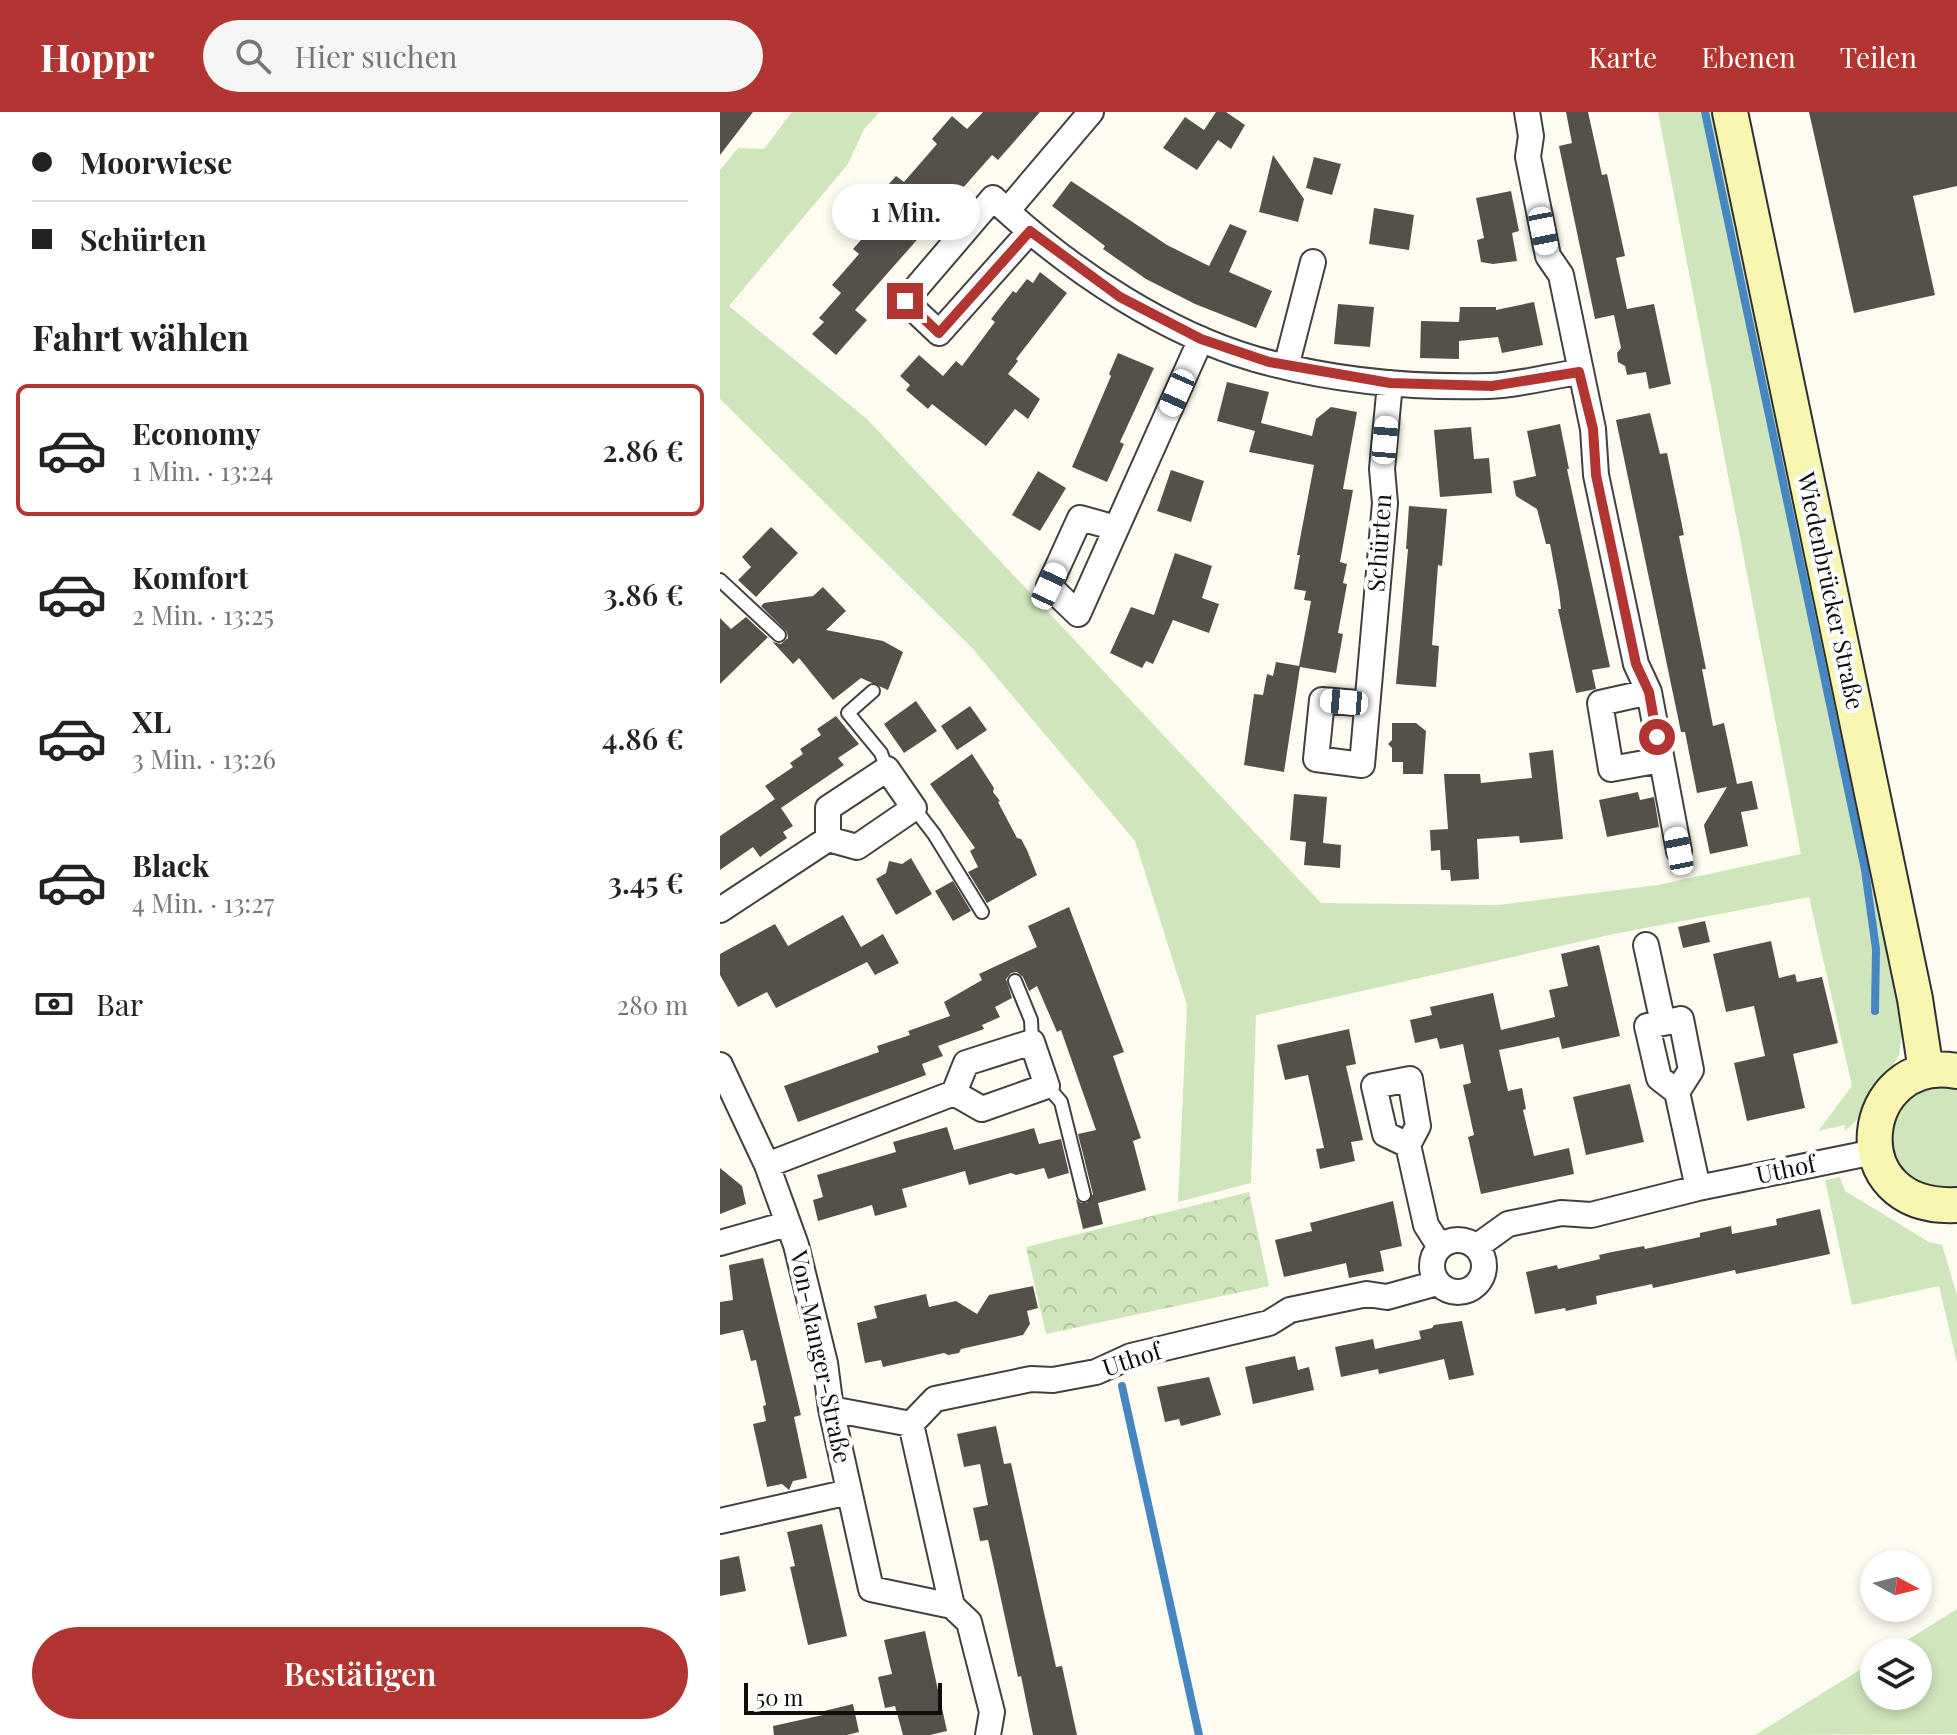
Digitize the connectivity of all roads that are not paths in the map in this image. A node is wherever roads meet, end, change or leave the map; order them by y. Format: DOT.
graph roads {
  1 [pos="1091,112"];
  2 [pos="1527,112"];
  3 [pos="1730,112"];
  4 [pos="1007,211"];
  5 [pos="1030,231"];
  6 [pos="1313,262"];
  7 [pos="1201,339"];
  8 [pos="1286,367"];
  9 [pos="1579,372"];
  10 [pos="1390,383"];
  11 [pos="1116,528"];
  12 [pos="720,580"];
  13 [pos="779,635"];
  14 [pos="873,691"];
  15 [pos="1649,692"];
  16 [pos="1367,704"];
  17 [pos="1661,760"];
  18 [pos="887,769"];
  19 [pos="914,808"];
  20 [pos="828,839"];
  21 [pos="1679,851"];
  22 [pos="720,910"];
  23 [pos="982,912"];
  24 [pos="1646,945"];
  25 [pos="1015,981"];
  26 [pos="1663,1023"];
  27 [pos="1032,1042"];
  28 [pos="720,1065"];
  29 [pos="1941,1071"];
  30 [pos="1047,1086"];
  31 [pos="1677,1092"];
  32 [pos="954,1093"];
  33 [pos="1408,1145"];
  34 [pos="1874,1152"];
  35 [pos="767,1165"];
  36 [pos="1698,1188"];
  37 [pos="1084,1195"];
  38 [pos="1957,1207"];
  39 [pos="787,1224"];
  40 [pos="720,1243"];
  41 [pos="1440,1247"];
  42 [pos="1476,1247"];
  43 [pos="1437,1283"];
  44 [pos="831,1409"];
  45 [pos="911,1424"];
  46 [pos="849,1492"];
  47 [pos="720,1521"];
  48 [pos="952,1606"];
  49 [pos="988,1735"];
  1 -- 4 [label="street"];
  2 -- 9 [label="street"];
  3 -- 29 [label="street, Wiedenbrücker Straße"];
  4 -- 5 [label="street"];
  4 -- 5 [label="street"];
  5 -- 7 [label="street"];
  6 -- 8 [label="street"];
  7 -- 8 [label="street"];
  7 -- 11 [label="street"];
  8 -- 10 [label="street"];
  9 -- 10 [label="street"];
  9 -- 15 [label="street"];
  10 -- 16 [label="street, Schürten"];
  12 -- 13 [label="lane"];
  14 -- 18 [label="lane"];
  15 -- 17 [label="street"];
  15 -- 17 [label="street"];
  17 -- 21 [label="street"];
  18 -- 19 [label="street"];
  18 -- 20 [label="street"];
  19 -- 20 [label="street"];
  19 -- 23 [label="lane"];
  20 -- 22 [label="street"];
  24 -- 26 [label="street"];
  25 -- 27 [label="lane"];
  26 -- 31 [label="street"];
  26 -- 31 [label="street"];
  27 -- 30 [label="street"];
  27 -- 32 [label="street"];
  28 -- 35 [label="street, Von-Manger-Straße"];
  29 -- 34 [label="street"];
  30 -- 32 [label="street"];
  30 -- 37 [label="lane"];
  31 -- 36 [label="street"];
  32 -- 35 [label="street"];
  33 -- 41 [label="street"];
  34 -- 36 [label="street, Uthof"];
  34 -- 38 [label="street"];
  35 -- 39 [label="street, Von-Manger-Straße"];
  36 -- 42 [label="street, Uthof"];
  39 -- 40 [label="street, Von-Manger-Straße"];
  39 -- 44 [label="street, Von-Manger-Straße"];
  41 -- 42 [label="street"];
  41 -- 43 [label="street"];
  42 -- 43 [label="street"];
  43 -- 45 [label="street, Uthof"];
  44 -- 45 [label="street"];
  44 -- 46 [label="street, Von-Manger-Straße"];
  45 -- 48 [label="street"];
  46 -- 47 [label="street, Von-Manger-Straße"];
  46 -- 48 [label="street, Von-Manger-Straße"];
  48 -- 49 [label="street"];
}
